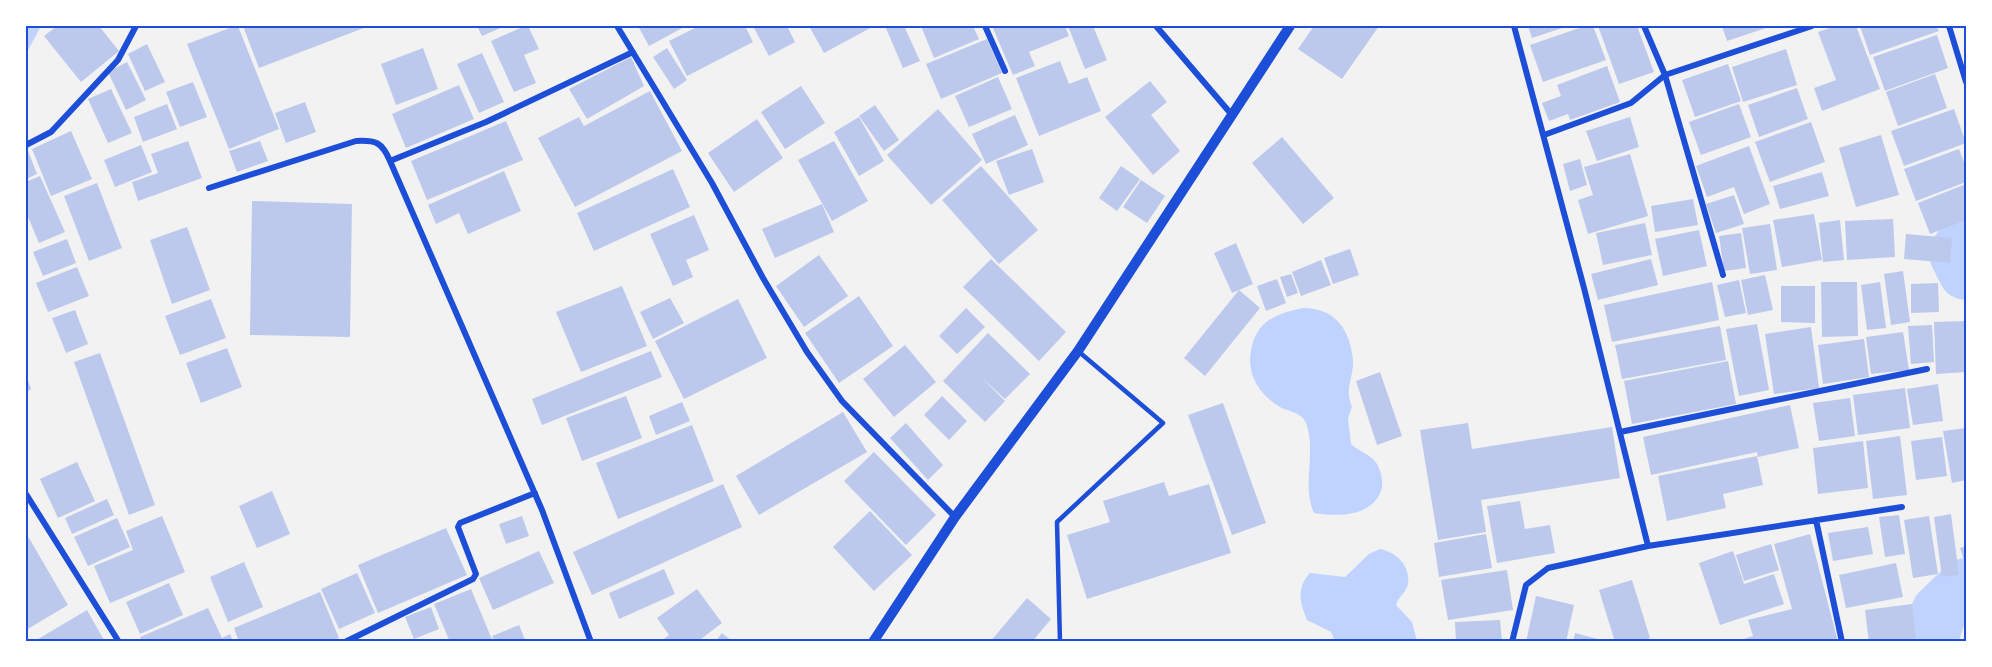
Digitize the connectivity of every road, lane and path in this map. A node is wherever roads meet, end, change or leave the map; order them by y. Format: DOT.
graph roads {
  1 [pos="136,26"];
  2 [pos="617,26"];
  3 [pos="985,26"];
  4 [pos="1156,26"];
  5 [pos="1290,26"];
  6 [pos="1514,26"];
  7 [pos="1644,26"];
  8 [pos="1812,26"];
  9 [pos="1949,26"];
  10 [pos="1795,28"];
  11 [pos="633,52"];
  12 [pos="1005,72"];
  13 [pos="1665,75"];
  14 [pos="1966,82"];
  15 [pos="1232,115"];
  16 [pos="1544,135"];
  17 [pos="26,145"];
  18 [pos="390,160"];
  19 [pos="209,188"];
  20 [pos="1723,275"];
  21 [pos="1077,351"];
  22 [pos="1927,369"];
  23 [pos="1620,432"];
  24 [pos="535,493"];
  25 [pos="26,495"];
  26 [pos="1902,507"];
  27 [pos="956,517"];
  28 [pos="1816,520"];
  29 [pos="1648,546"];
  30 [pos="119,642"];
  31 [pos="345,642"];
  32 [pos="591,642"];
  33 [pos="873,642"];
  34 [pos="1060,642"];
  35 [pos="1512,642"];
  36 [pos="1842,642"];
  1 -- 17 [label="street"];
  2 -- 11 [label="street"];
  3 -- 12 [label="street"];
  4 -- 15 [label="street"];
  5 -- 15 [label="street"];
  6 -- 16 [label="street"];
  7 -- 13 [label="street"];
  8 -- 10 [label="street"];
  9 -- 14 [label="street"];
  10 -- 13 [label="street"];
  11 -- 18 [label="street"];
  11 -- 27 [label="street"];
  13 -- 16 [label="street"];
  13 -- 20 [label="street"];
  15 -- 21 [label="street"];
  16 -- 23 [label="street"];
  18 -- 19 [label="street"];
  18 -- 24 [label="street"];
  21 -- 27 [label="street"];
  21 -- 34 [label="lane"];
  22 -- 23 [label="street"];
  23 -- 29 [label="street"];
  24 -- 31 [label="street"];
  24 -- 32 [label="street"];
  25 -- 30 [label="street"];
  26 -- 28 [label="street"];
  27 -- 33 [label="street"];
  28 -- 29 [label="street"];
  28 -- 36 [label="street"];
  29 -- 35 [label="street"];
}
